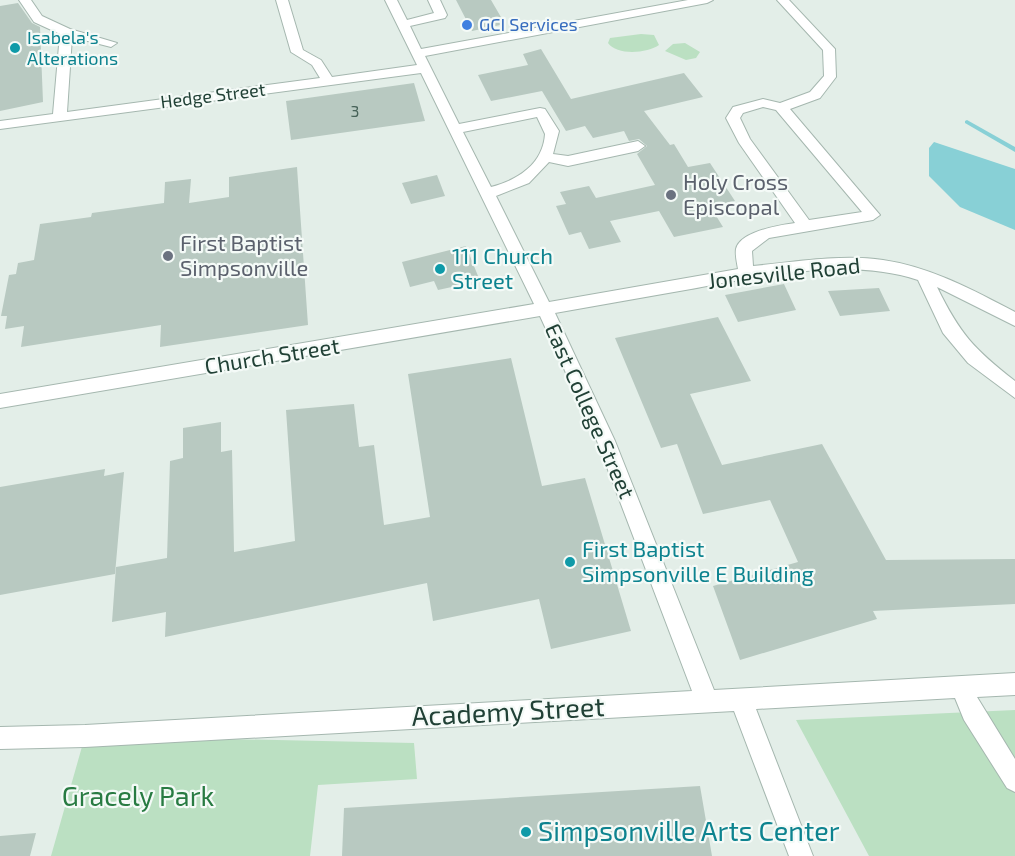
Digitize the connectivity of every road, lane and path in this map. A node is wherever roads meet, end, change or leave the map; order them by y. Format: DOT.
graph roads {
  1 [pos="25,0"];
  2 [pos="282,0"];
  3 [pos="391,0"];
  4 [pos="434,0"];
  5 [pos="707,0"];
  6 [pos="783,0"];
  7 [pos="404,24"];
  8 [pos="66,32"];
  9 [pos="111,43"];
  10 [pos="419,53"];
  11 [pos="427,68"];
  12 [pos="328,81"];
  13 [pos="781,107"];
  14 [pos="60,115"];
  15 [pos="0,125"];
  16 [pos="456,129"];
  17 [pos="638,146"];
  18 [pos="545,157"];
  19 [pos="488,193"];
  20 [pos="806,226"];
  21 [pos="747,273"];
  22 [pos="924,276"];
  23 [pos="544,308"];
  24 [pos="1015,320"];
  25 [pos="1015,391"];
  26 [pos="0,401"];
  27 [pos="1015,684"];
  28 [pos="961,687"];
  29 [pos="741,700"];
  30 [pos="708,701"];
  31 [pos="0,738"];
  32 [pos="1015,780"];
  33 [pos="801,856"];
  1 -- 8 [label="street"];
  2 -- 12 [label="street"];
  3 -- 7 [label="street, East College Street"];
  4 -- 7 [label="street"];
  5 -- 10 [label="street"];
  6 -- 13 [label="street"];
  7 -- 10 [label="street, East College Street"];
  8 -- 9 [label="street"];
  8 -- 14 [label="street"];
  10 -- 11 [label="street, East College Street"];
  11 -- 12 [label="street, Hedge Street"];
  11 -- 16 [label="street, East College Street"];
  12 -- 14 [label="street, Hedge Street"];
  13 -- 20 [label="street"];
  13 -- 20 [label="street"];
  14 -- 15 [label="street, Hedge Street"];
  16 -- 18 [label="street"];
  16 -- 19 [label="street, East College Street"];
  17 -- 18 [label="street"];
  18 -- 19 [label="street"];
  19 -- 23 [label="street, East College Street"];
  20 -- 21 [label="street"];
  21 -- 22 [label="street, Jonesville Road"];
  21 -- 23 [label="street, Jonesville Road"];
  22 -- 24 [label="street, Jonesville Road"];
  22 -- 25 [label="street"];
  23 -- 26 [label="street, Church Street"];
  23 -- 30 [label="street, East College Street"];
  27 -- 28 [label="street, Academy Street"];
  28 -- 29 [label="street, Academy Street"];
  28 -- 32 [label="street"];
  29 -- 30 [label="street, Academy Street"];
  29 -- 33 [label="street"];
  30 -- 31 [label="street, Academy Street"];
}
